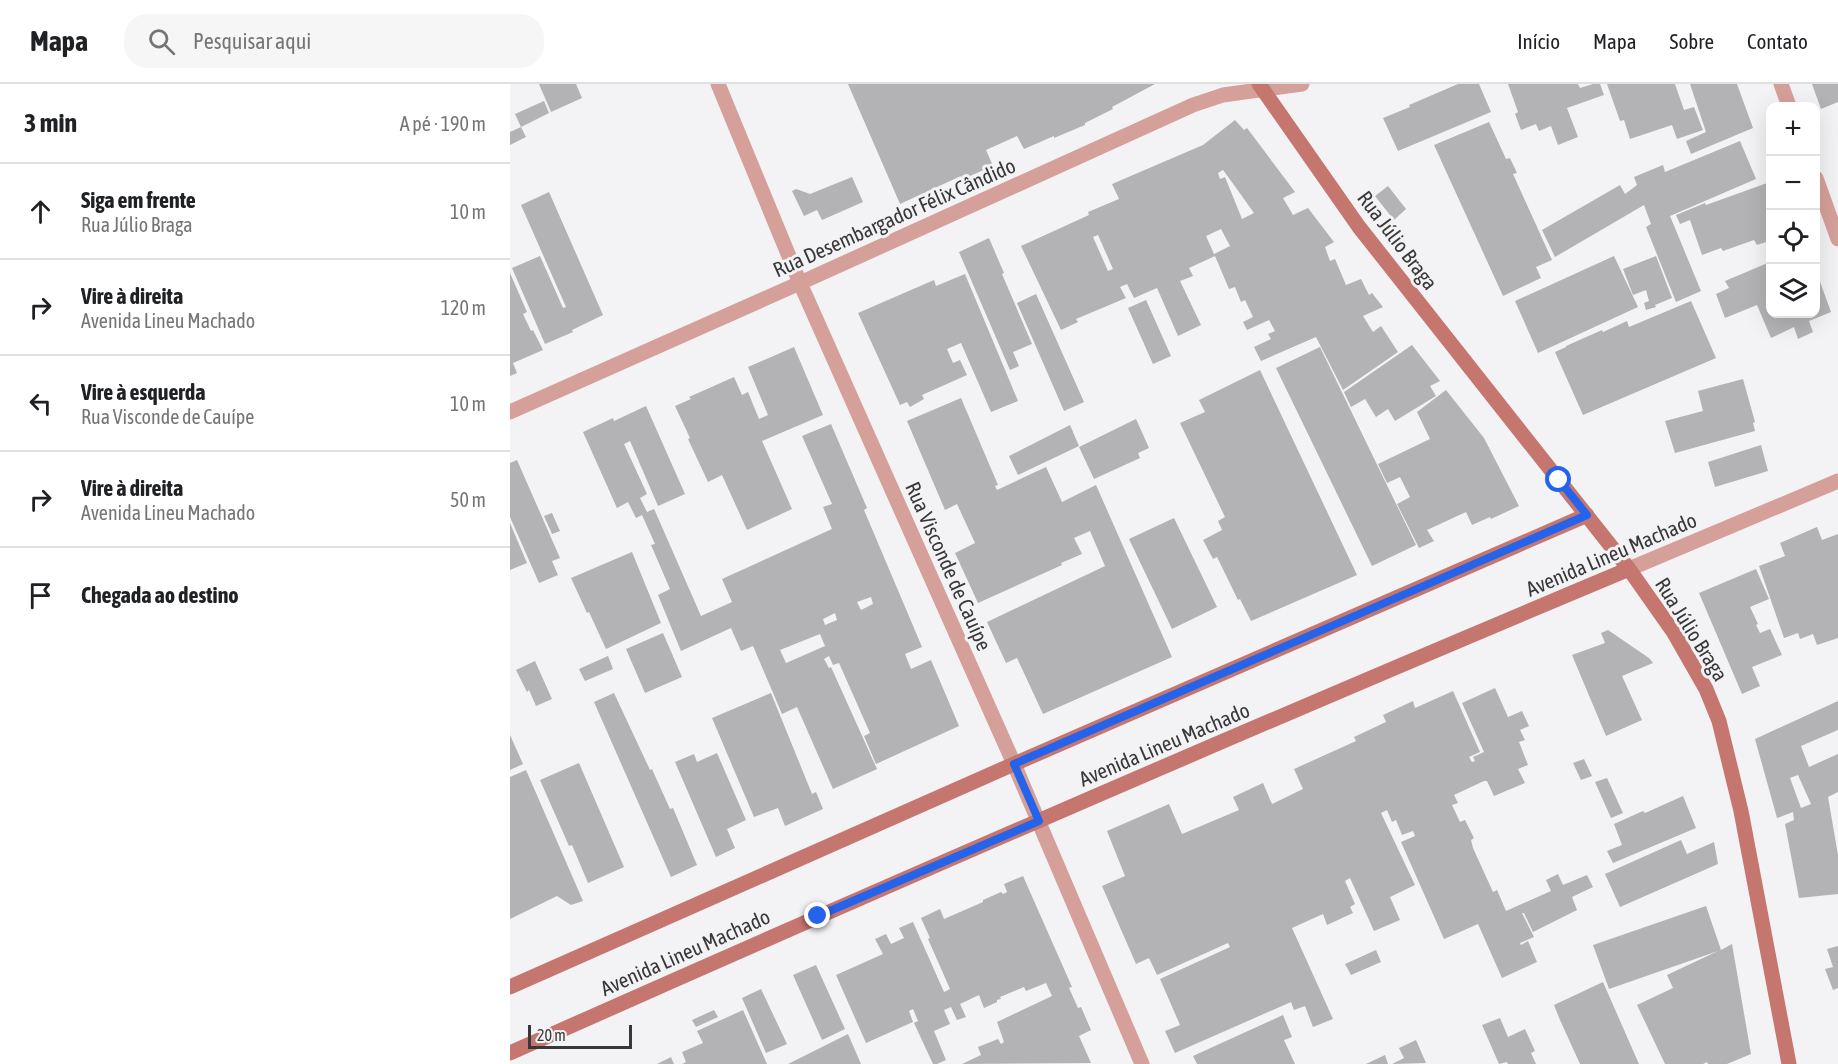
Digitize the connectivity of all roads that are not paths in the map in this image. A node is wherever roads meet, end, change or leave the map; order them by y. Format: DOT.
graph roads {
  1 [pos="718,84"];
  2 [pos="1302,84"];
  3 [pos="1781,84"];
  4 [pos="1261,87"];
  5 [pos="1788,102"];
  6 [pos="1820,191"];
  7 [pos="1838,239"];
  8 [pos="800,283"];
  9 [pos="510,412"];
  10 [pos="1838,482"];
  11 [pos="1587,515"];
  12 [pos="1629,569"];
  13 [pos="1014,764"];
  14 [pos="1039,821"];
  15 [pos="510,987"];
  16 [pos="510,1053"];
  17 [pos="1142,1064"];
  18 [pos="1789,1064"];
  1 -- 8 [label="street, Rua Visconde de Cauípe"];
  2 -- 4 [label="street, Rua Desembargador Félix Cândido"];
  3 -- 5 [label="street"];
  4 -- 8 [label="street, Rua Desembargador Félix Cândido"];
  4 -- 11 [label="street, Rua Júlio Braga"];
  6 -- 7 [label="street"];
  8 -- 9 [label="street, Rua Desembargador Félix Cândido"];
  8 -- 13 [label="street, Rua Visconde de Cauípe"];
  10 -- 12 [label="street, Avenida Lineu Machado"];
  11 -- 12 [label="street, Rua Júlio Braga"];
  11 -- 13 [label="street, Avenida Lineu Machado"];
  12 -- 14 [label="street, Avenida Lineu Machado"];
  12 -- 18 [label="street, Rua Júlio Braga"];
  13 -- 14 [label="street, Rua Visconde de Cauípe"];
  13 -- 15 [label="street, Avenida Lineu Machado"];
  14 -- 16 [label="street, Avenida Lineu Machado"];
  14 -- 17 [label="street, Rua Visconde de Cauípe"];
}
